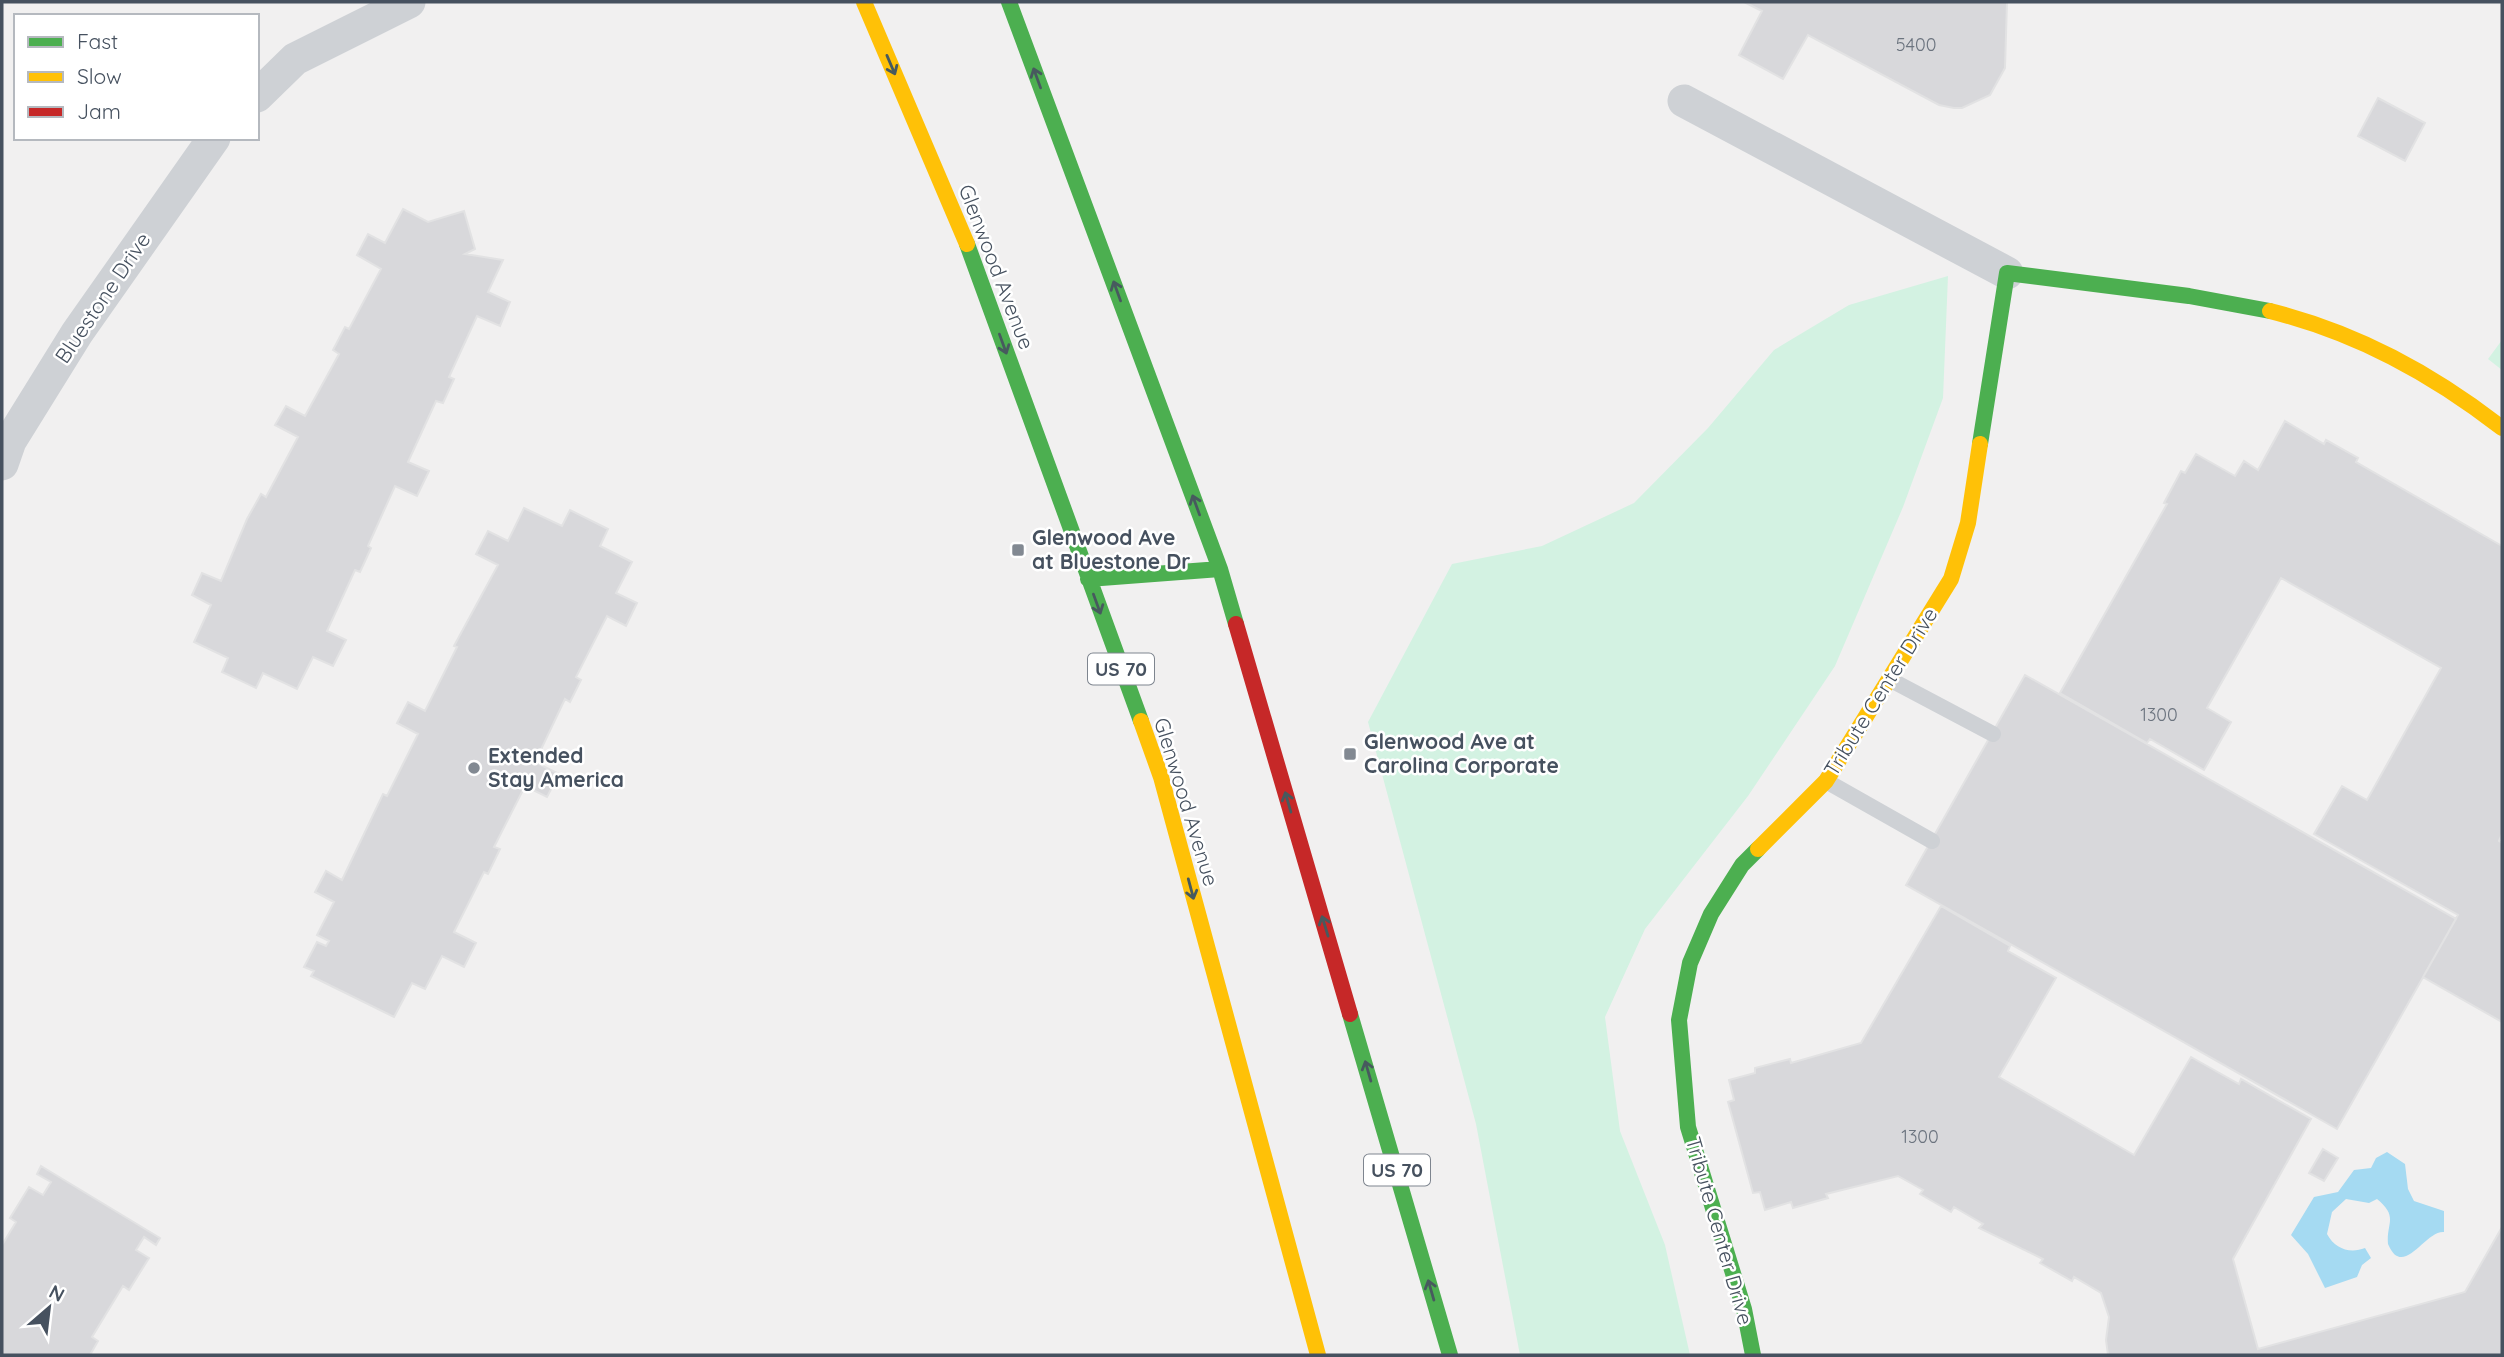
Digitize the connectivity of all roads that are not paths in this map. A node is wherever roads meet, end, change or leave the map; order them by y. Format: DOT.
graph roads {
  1 [pos="409,2"];
  2 [pos="864,2"];
  3 [pos="1009,2"];
  4 [pos="259,94"];
  5 [pos="1684,101"];
  6 [pos="213,140"];
  7 [pos="2007,274"];
  8 [pos="2502,428"];
  9 [pos="2,464"];
  10 [pos="1220,569"];
  11 [pos="1088,579"];
  12 [pos="1891,680"];
  13 [pos="1993,734"];
  14 [pos="1826,781"];
  15 [pos="1932,841"];
  16 [pos="1318,1355"];
  17 [pos="1450,1355"];
  18 [pos="1753,1355"];
  1 -- 4 [label="street"];
  2 -- 11 [label="main road, Glenwood Avenue / US 70, one-way"];
  10 -- 3 [label="main road, US 70, one-way"];
  5 -- 7 [label="street"];
  6 -- 9 [label="street, Bluestone Drive"];
  7 -- 8 [label="main road"];
  7 -- 12 [label="main road, Tribute Center Drive"];
  10 -- 11 [label="main road"];
  17 -- 10 [label="main road, US 70, one-way"];
  11 -- 16 [label="main road, Glenwood Avenue / US 70, one-way"];
  12 -- 13 [label="lane"];
  12 -- 14 [label="main road, Tribute Center Drive"];
  14 -- 15 [label="lane"];
  14 -- 18 [label="main road, Tribute Center Drive"];
}
